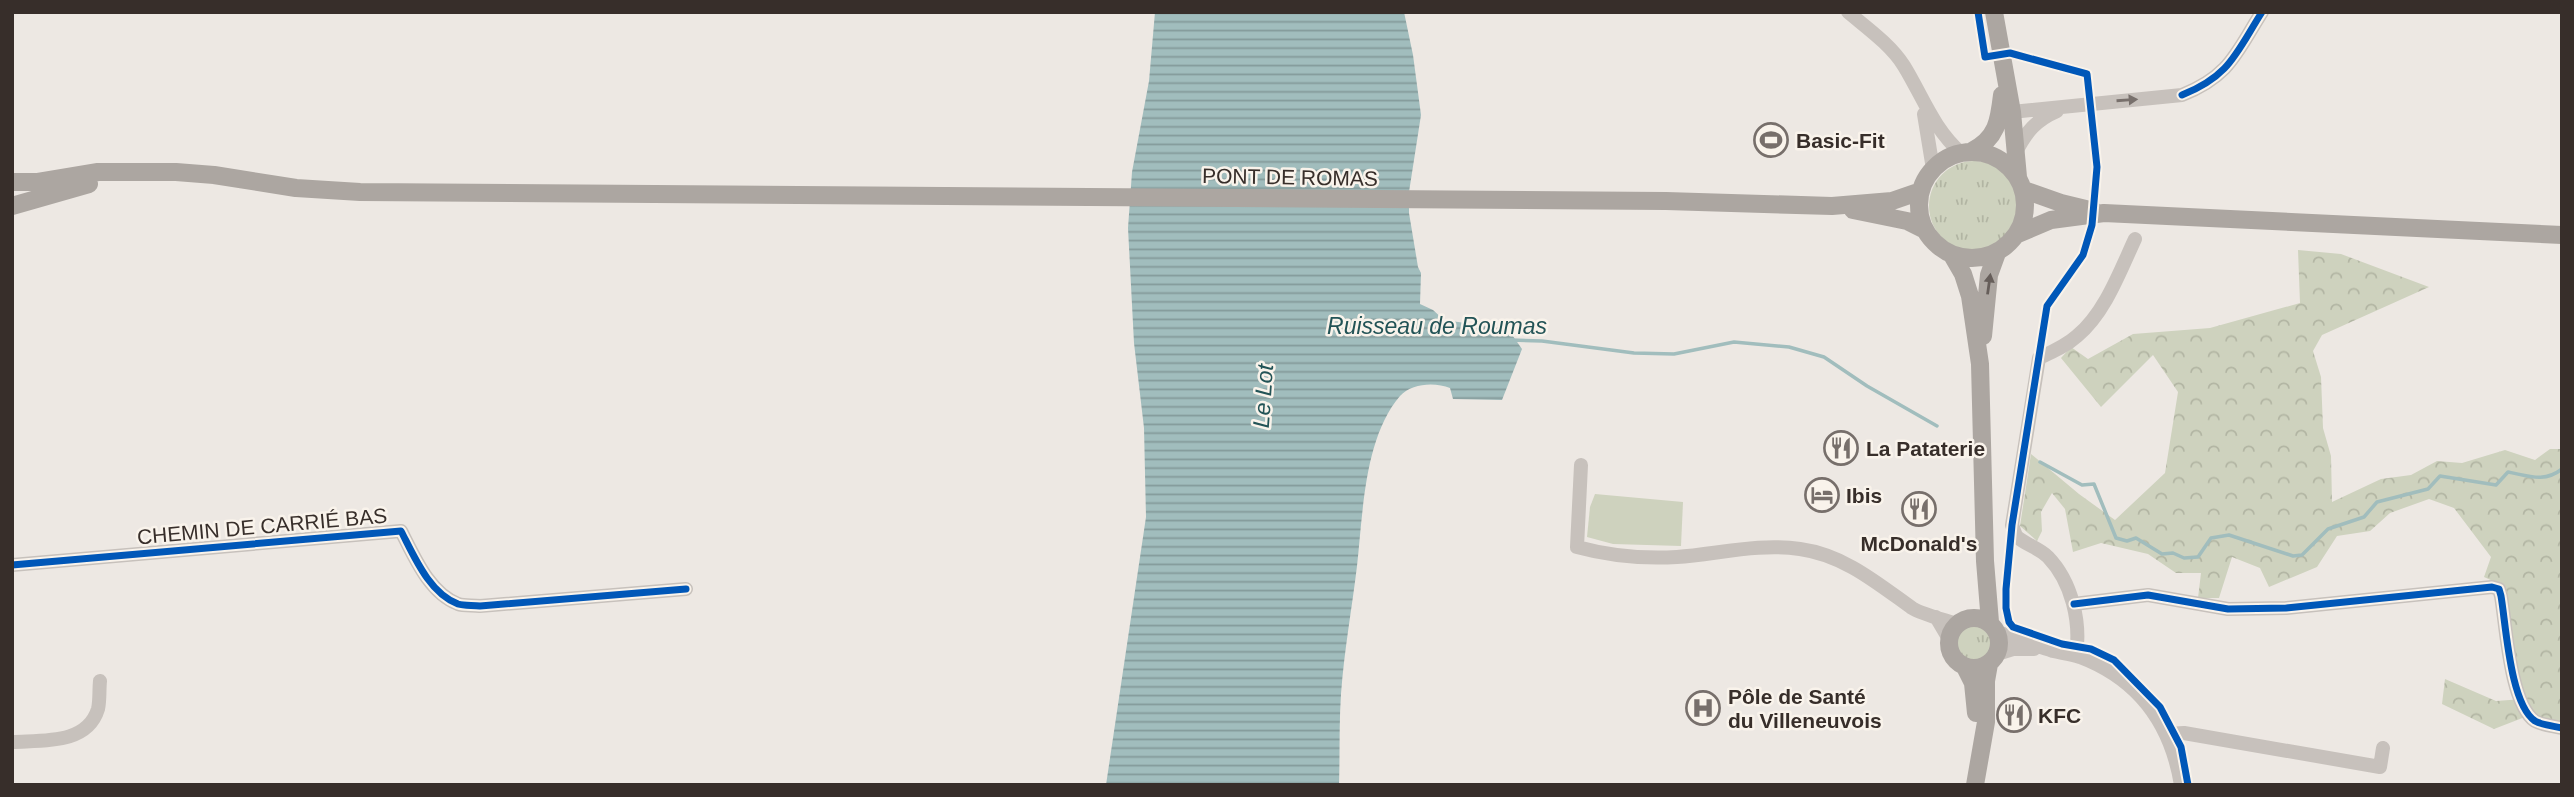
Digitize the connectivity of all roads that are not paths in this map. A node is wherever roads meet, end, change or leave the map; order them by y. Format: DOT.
graph roads {
  1 [pos="1848,12"];
  2 [pos="1994,12"];
  3 [pos="2262,12"];
  4 [pos="1921,102"];
  5 [pos="2071,105"];
  6 [pos="2006,112"];
  7 [pos="1967,152"];
  8 [pos="2015,155"];
  9 [pos="1933,169"];
  10 [pos="144,172"];
  11 [pos="12,183"];
  12 [pos="2021,183"];
  13 [pos="1921,191"];
  14 [pos="12,206"];
  15 [pos="1832,206"];
  16 [pos="2104,213"];
  17 [pos="1925,230"];
  18 [pos="2018,234"];
  19 [pos="2562,235"];
  20 [pos="2135,239"];
  21 [pos="1997,253"];
  22 [pos="1952,255"];
  23 [pos="1980,364"];
  24 [pos="1581,466"];
  25 [pos="1985,561"];
  26 [pos="12,565"];
  27 [pos="686,589"];
  28 [pos="2074,604"];
  29 [pos="1958,627"];
  30 [pos="1994,627"];
  31 [pos="2053,650"];
  32 [pos="2076,655"];
  33 [pos="1993,659"];
  34 [pos="1965,667"];
  35 [pos="100,681"];
  36 [pos="2562,728"];
  37 [pos="2168,734"];
  38 [pos="12,742"];
  39 [pos="1981,747"];
  40 [pos="2384,748"];
  41 [pos="1975,785"];
  42 [pos="2181,785"];
  1 -- 4 [label="street"];
  2 -- 6 [label="main road"];
  5 -- 3 [label="street, one-way"];
  4 -- 7 [label="street"];
  4 -- 9 [label="street"];
  5 -- 6 [label="street"];
  5 -- 8 [label="street"];
  6 -- 7 [label="main road"];
  6 -- 8 [label="main road"];
  7 -- 9 [label="main road"];
  7 -- 12 [label="main road"];
  8 -- 12 [label="main road"];
  9 -- 13 [label="main road"];
  10 -- 11 [label="main road"];
  10 -- 14 [label="main road"];
  10 -- 15 [label="main road, PONT DE ROMAS"];
  12 -- 16 [label="main road"];
  12 -- 18 [label="main road"];
  13 -- 15 [label="main road"];
  13 -- 17 [label="main road"];
  15 -- 17 [label="main road"];
  16 -- 18 [label="main road"];
  16 -- 19 [label="main road"];
  17 -- 22 [label="main road"];
  18 -- 21 [label="main road"];
  20 -- 28 [label="street"];
  21 -- 22 [label="main road"];
  23 -- 21 [label="main road, one-way"];
  22 -- 23 [label="main road"];
  23 -- 25 [label="main road"];
  24 -- 29 [label="street"];
  25 -- 29 [label="main road"];
  25 -- 30 [label="main road"];
  26 -- 27 [label="street, CHEMIN DE CARRIÉ BAS"];
  28 -- 32 [label="street"];
  28 -- 36 [label="street"];
  29 -- 30 [label="main road"];
  29 -- 34 [label="main road"];
  30 -- 31 [label="street"];
  30 -- 33 [label="main road"];
  31 -- 32 [label="street"];
  31 -- 33 [label="street"];
  32 -- 37 [label="street"];
  33 -- 34 [label="main road"];
  33 -- 39 [label="main road"];
  34 -- 39 [label="main road"];
  35 -- 38 [label="street"];
  37 -- 40 [label="street"];
  37 -- 42 [label="street"];
  39 -- 41 [label="main road"];
}
